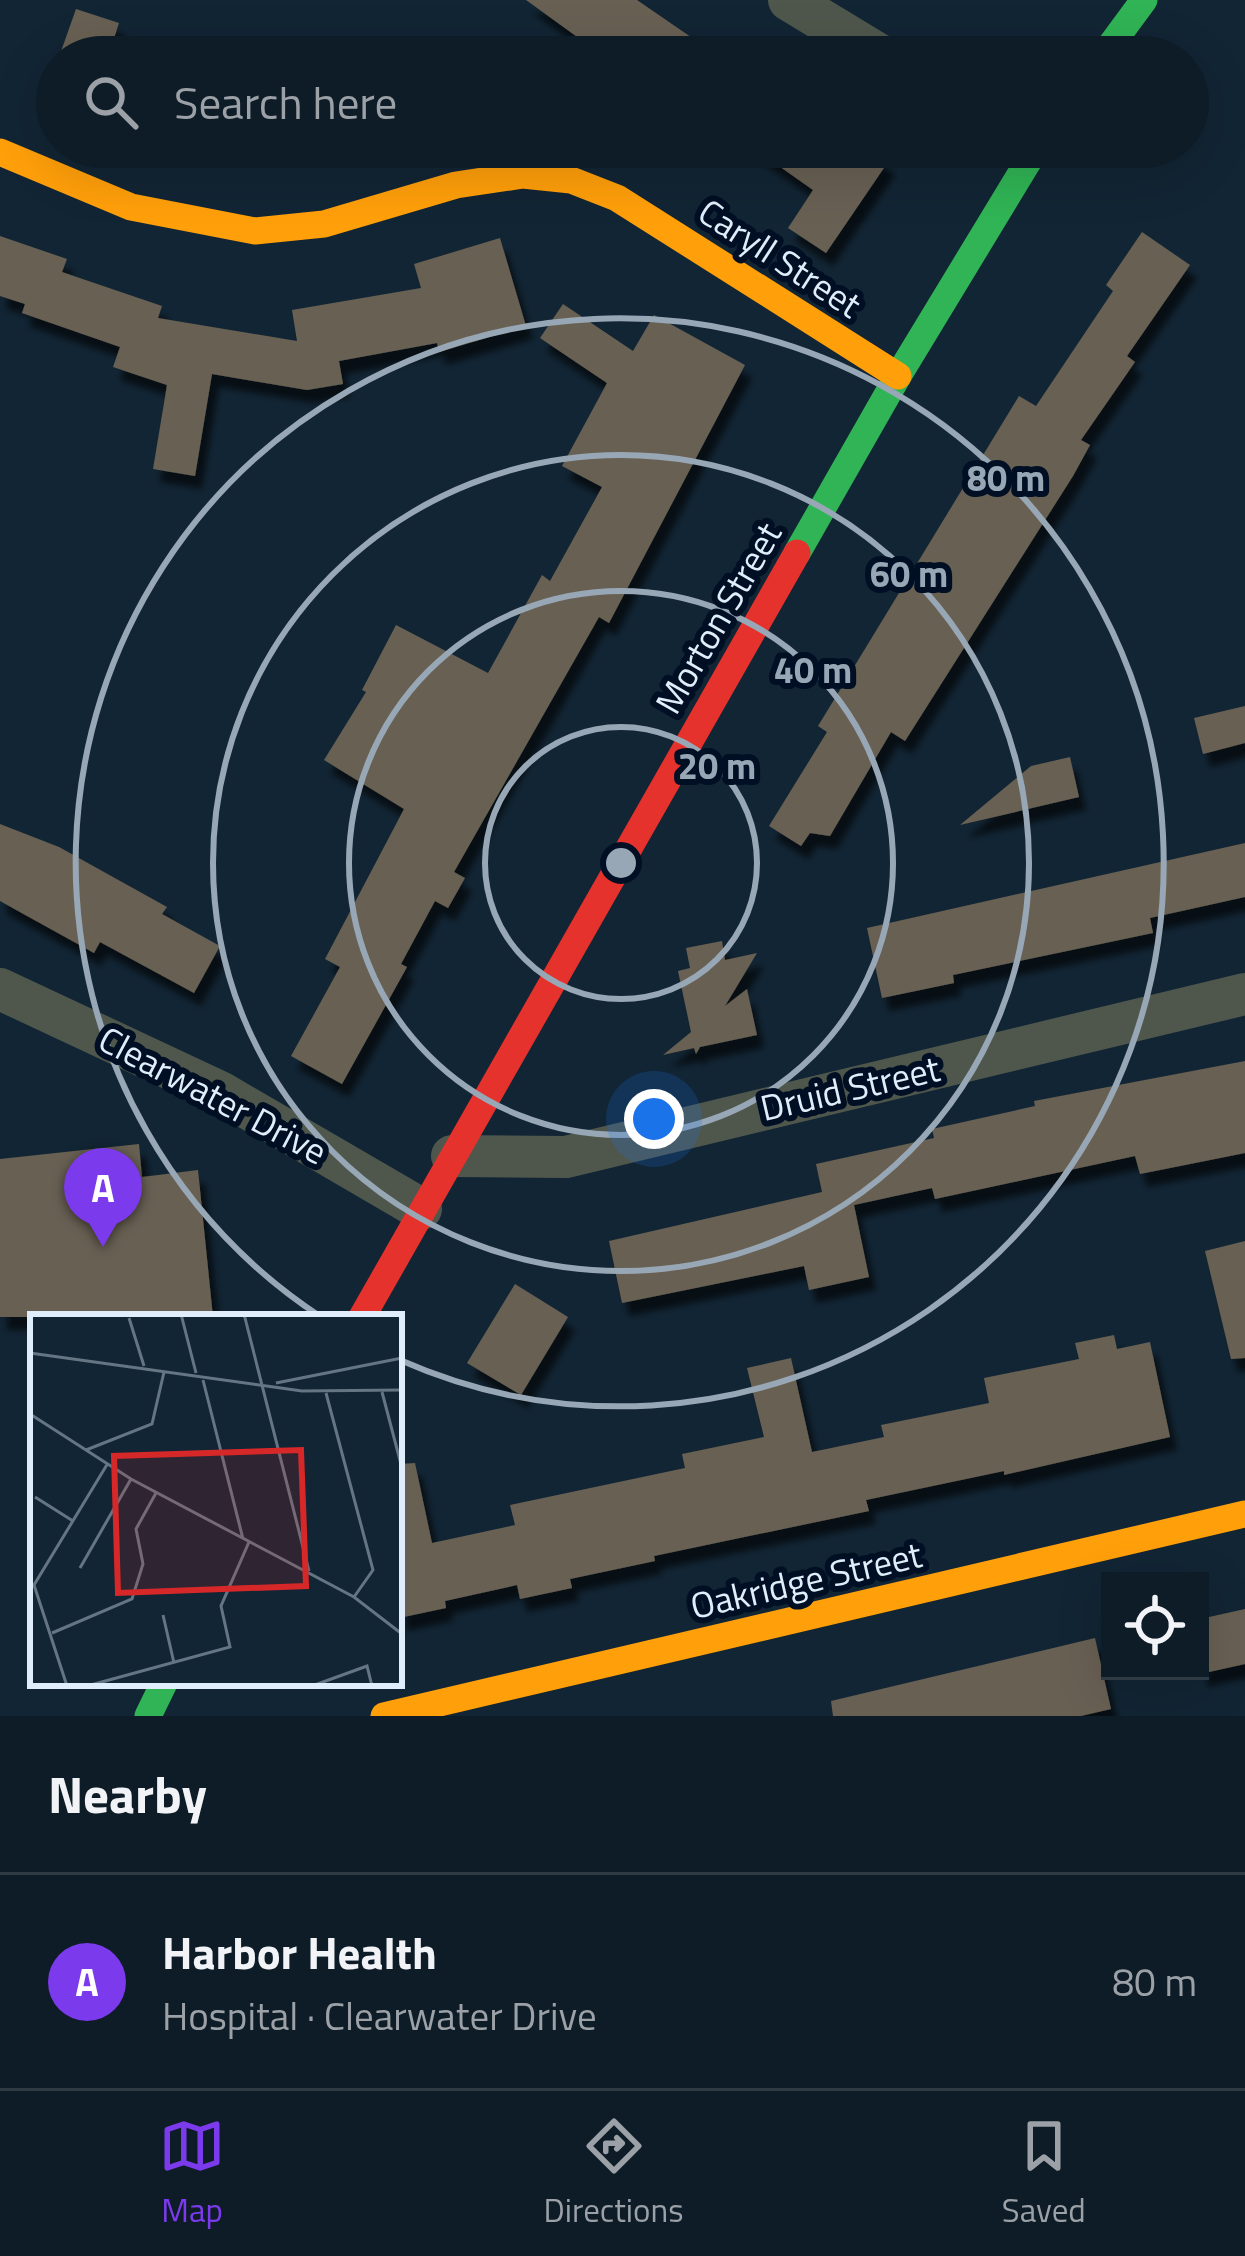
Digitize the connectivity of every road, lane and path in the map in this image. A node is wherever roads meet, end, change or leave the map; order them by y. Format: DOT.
graph roads {
  1 [pos="789,0"];
  2 [pos="1144,0"];
  3 [pos="848,36"];
  4 [pos="1117,36"];
  5 [pos="0,152"];
  6 [pos="36,167"];
  7 [pos="38,168"];
  8 [pos="1022,168"];
  9 [pos="898,376"];
  10 [pos="0,989"];
  11 [pos="1245,994"];
  12 [pos="452,1156"];
  13 [pos="422,1209"];
  14 [pos="364,1314"];
  15 [pos="1245,1514"];
  16 [pos="163,1686"];
  17 [pos="148,1716"];
  18 [pos="384,1716"];
  1 -- 3 [label="street"];
  2 -- 4 [label="street"];
  5 -- 6 [label="street, Caryll Street"];
  7 -- 9 [label="street, Caryll Street"];
  8 -- 9 [label="street, Morton Street"];
  9 -- 12 [label="street, Morton Street"];
  10 -- 13 [label="street, Clearwater Drive"];
  11 -- 12 [label="street, Druid Street"];
  12 -- 13 [label="street, Morton Street"];
  13 -- 14 [label="street, Morton Street"];
  15 -- 18 [label="street, Oakridge Street"];
  16 -- 17 [label="street"];
}
